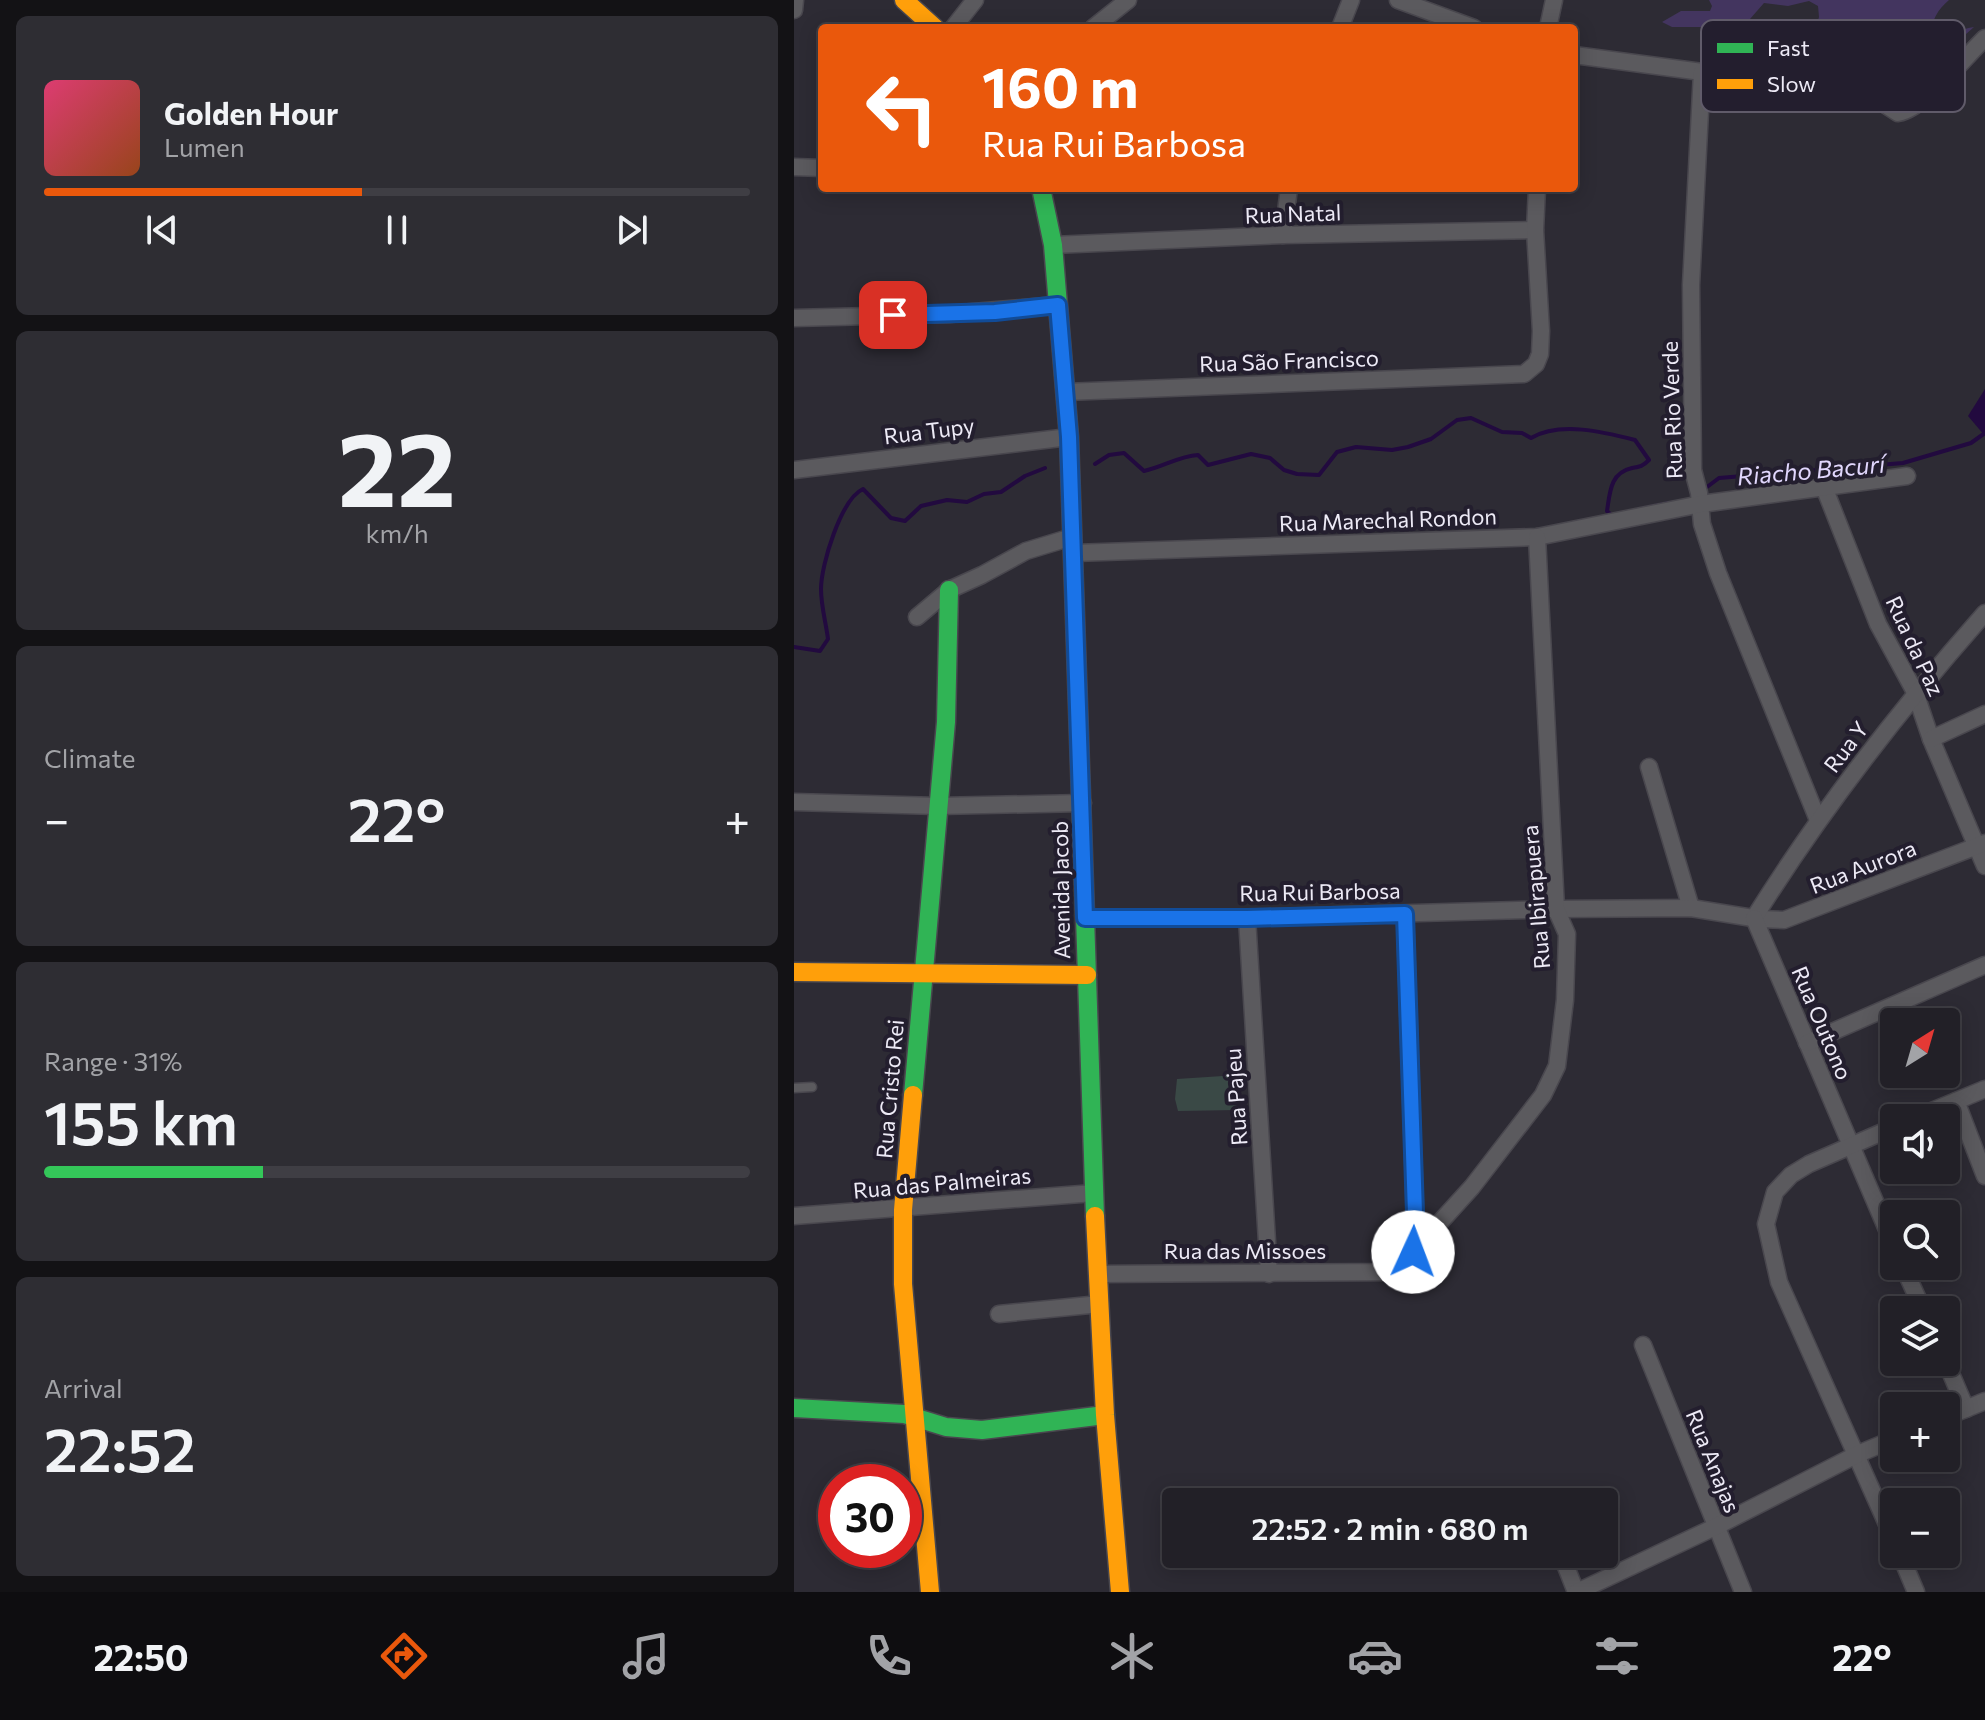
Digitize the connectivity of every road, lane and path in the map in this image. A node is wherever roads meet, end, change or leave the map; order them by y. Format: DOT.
graph roads {
  1 [pos="795,0"];
  2 [pos="904,0"];
  3 [pos="975,0"];
  4 [pos="1128,0"];
  5 [pos="1351,0"];
  6 [pos="1398,0"];
  7 [pos="1554,0"];
  8 [pos="794,10"];
  9 [pos="931,24"];
  10 [pos="956,24"];
  11 [pos="1098,24"];
  12 [pos="1342,24"];
  13 [pos="1463,24"];
  14 [pos="1549,24"];
  15 [pos="1985,38"];
  16 [pos="1578,56"];
  17 [pos="1965,58"];
  18 [pos="1701,72"];
  19 [pos="1701,91"];
  20 [pos="794,167"];
  21 [pos="818,168"];
  22 [pos="1042,192"];
  23 [pos="1288,192"];
  24 [pos="1537,192"];
  25 [pos="1535,230"];
  26 [pos="1283,235"];
  27 [pos="1053,245"];
  28 [pos="1058,305"];
  29 [pos="794,318"];
  30 [pos="1065,392"];
  31 [pos="1069,437"];
  32 [pos="794,470"];
  33 [pos="1907,476"];
  34 [pos="1824,487"];
  35 [pos="1701,504"];
  36 [pos="1537,537"];
  37 [pos="1073,545"];
  38 [pos="949,590"];
  39 [pos="1985,613"];
  40 [pos="917,617"];
  41 [pos="1915,692"];
  42 [pos="1985,714"];
  43 [pos="1931,739"];
  44 [pos="1649,767"];
  45 [pos="794,802"];
  46 [pos="1083,803"];
  47 [pos="938,806"];
  48 [pos="1818,820"];
  49 [pos="1981,845"];
  50 [pos="1985,866"];
  51 [pos="1691,908"];
  52 [pos="1556,909"];
  53 [pos="1405,914"];
  54 [pos="1085,918"];
  55 [pos="1247,918"];
  56 [pos="1754,918"];
  57 [pos="1985,965"];
  58 [pos="794,972"];
  59 [pos="923,973"];
  60 [pos="1087,975"];
  61 [pos="1807,1043"];
  62 [pos="812,1087"];
  63 [pos="794,1088"];
  64 [pos="1985,1089"];
  65 [pos="1956,1101"];
  66 [pos="1949,1104"];
  67 [pos="1880,1133"];
  68 [pos="1850,1145"];
  69 [pos="1985,1176"];
  70 [pos="1094,1193"];
  71 [pos="903,1210"];
  72 [pos="1880,1214"];
  73 [pos="794,1216"];
  74 [pos="1413,1252"];
  75 [pos="1393,1272"];
  76 [pos="1098,1274"];
  77 [pos="1269,1274"];
  78 [pos="1100,1304"];
  79 [pos="999,1314"];
  80 [pos="1643,1345"];
  81 [pos="1952,1376"];
  82 [pos="1985,1401"];
  83 [pos="794,1408"];
  84 [pos="1966,1409"];
  85 [pos="1960,1411"];
  86 [pos="1105,1415"];
  87 [pos="915,1417"];
  88 [pos="1880,1445"];
  89 [pos="1858,1454"];
  90 [pos="1880,1507"];
  91 [pos="1715,1527"];
  92 [pos="1567,1568"];
  93 [pos="1906,1568"];
  94 [pos="930,1592"];
  95 [pos="1120,1592"];
  96 [pos="1576,1592"];
  97 [pos="1743,1592"];
  98 [pos="1916,1592"];
  1 -- 8 [label="street"];
  2 -- 9 [label="street"];
  3 -- 10 [label="street"];
  4 -- 11 [label="street"];
  5 -- 12 [label="street"];
  6 -- 13 [label="street"];
  7 -- 14 [label="street"];
  15 -- 17 [label="street"];
  16 -- 18 [label="street"];
  19 -- 35 [label="street, Rua Rio Verde"];
  20 -- 21 [label="street"];
  22 -- 27 [label="street, Avenida Jacob"];
  23 -- 26 [label="street"];
  24 -- 25 [label="street"];
  25 -- 26 [label="street, Rua Natal"];
  25 -- 30 [label="street, Rua São Francisco"];
  26 -- 27 [label="street, Rua Natal"];
  27 -- 28 [label="street, Avenida Jacob"];
  28 -- 29 [label="street"];
  28 -- 30 [label="street, Avenida Jacob"];
  30 -- 31 [label="street, Avenida Jacob"];
  31 -- 32 [label="street, Rua Tupy"];
  31 -- 37 [label="street, Avenida Jacob"];
  33 -- 34 [label="street, Rua Marechal Rondon"];
  34 -- 35 [label="street, Rua Marechal Rondon"];
  34 -- 41 [label="street, Rua da Paz"];
  35 -- 36 [label="street, Rua Marechal Rondon"];
  35 -- 48 [label="street, Rua Rio Verde"];
  36 -- 37 [label="street, Rua Marechal Rondon"];
  36 -- 52 [label="street, Rua Ibirapuera"];
  37 -- 38 [label="street, Rua Marechal Rondon"];
  37 -- 46 [label="street, Avenida Jacob"];
  38 -- 40 [label="street, Rua Marechal Rondon"];
  38 -- 47 [label="street, Rua Cristo Rei"];
  39 -- 41 [label="street, Rua Y"];
  41 -- 43 [label="street, Rua da Paz"];
  41 -- 48 [label="street, Rua Y"];
  42 -- 43 [label="street"];
  43 -- 49 [label="street, Rua da Paz"];
  44 -- 51 [label="street"];
  45 -- 47 [label="street"];
  46 -- 47 [label="street"];
  46 -- 54 [label="street, Avenida Jacob"];
  47 -- 59 [label="street, Rua Cristo Rei"];
  48 -- 56 [label="street, Rua Y"];
  49 -- 50 [label="street, Rua da Paz"];
  49 -- 56 [label="street, Rua Aurora"];
  51 -- 52 [label="street, Rua Rui Barbosa"];
  51 -- 56 [label="street, Rua Aurora"];
  52 -- 53 [label="street, Rua Rui Barbosa"];
  52 -- 74 [label="street, Rua Ibirapuera"];
  53 -- 55 [label="street, Rua Rui Barbosa"];
  53 -- 74 [label="street"];
  54 -- 55 [label="street, Rua Rui Barbosa"];
  54 -- 60 [label="street, Avenida Jacob"];
  55 -- 77 [label="street, Rua Pajeu"];
  56 -- 61 [label="street, Rua Outono"];
  57 -- 61 [label="street"];
  58 -- 59 [label="street"];
  59 -- 60 [label="street"];
  59 -- 71 [label="street, Rua Cristo Rei"];
  60 -- 70 [label="street, Avenida Jacob"];
  61 -- 68 [label="street, Rua Outono"];
  62 -- 63 [label="lane"];
  64 -- 65 [label="street"];
  65 -- 66 [label="street"];
  65 -- 69 [label="street"];
  67 -- 68 [label="street"];
  68 -- 72 [label="street, Rua Outono"];
  68 -- 89 [label="street"];
  70 -- 71 [label="street, Rua das Palmeiras"];
  70 -- 76 [label="street, Avenida Jacob"];
  71 -- 73 [label="street, Rua das Palmeiras"];
  71 -- 87 [label="street, Rua Cristo Rei"];
  74 -- 75 [label="street, Rua Ibirapuera"];
  75 -- 77 [label="street, Rua das Missoes"];
  76 -- 77 [label="street, Rua das Missoes"];
  76 -- 78 [label="street, Avenida Jacob"];
  78 -- 79 [label="street"];
  78 -- 86 [label="street, Avenida Jacob"];
  80 -- 91 [label="street, Rua Anajas"];
  81 -- 84 [label="street"];
  82 -- 84 [label="street"];
  83 -- 87 [label="street"];
  84 -- 85 [label="street"];
  86 -- 87 [label="street"];
  86 -- 95 [label="street, Avenida Jacob"];
  87 -- 94 [label="street, Rua Cristo Rei"];
  88 -- 89 [label="street"];
  89 -- 90 [label="street"];
  89 -- 91 [label="street"];
  91 -- 96 [label="street"];
  91 -- 97 [label="street, Rua Anajas"];
  92 -- 96 [label="street"];
  93 -- 98 [label="street"];
}
